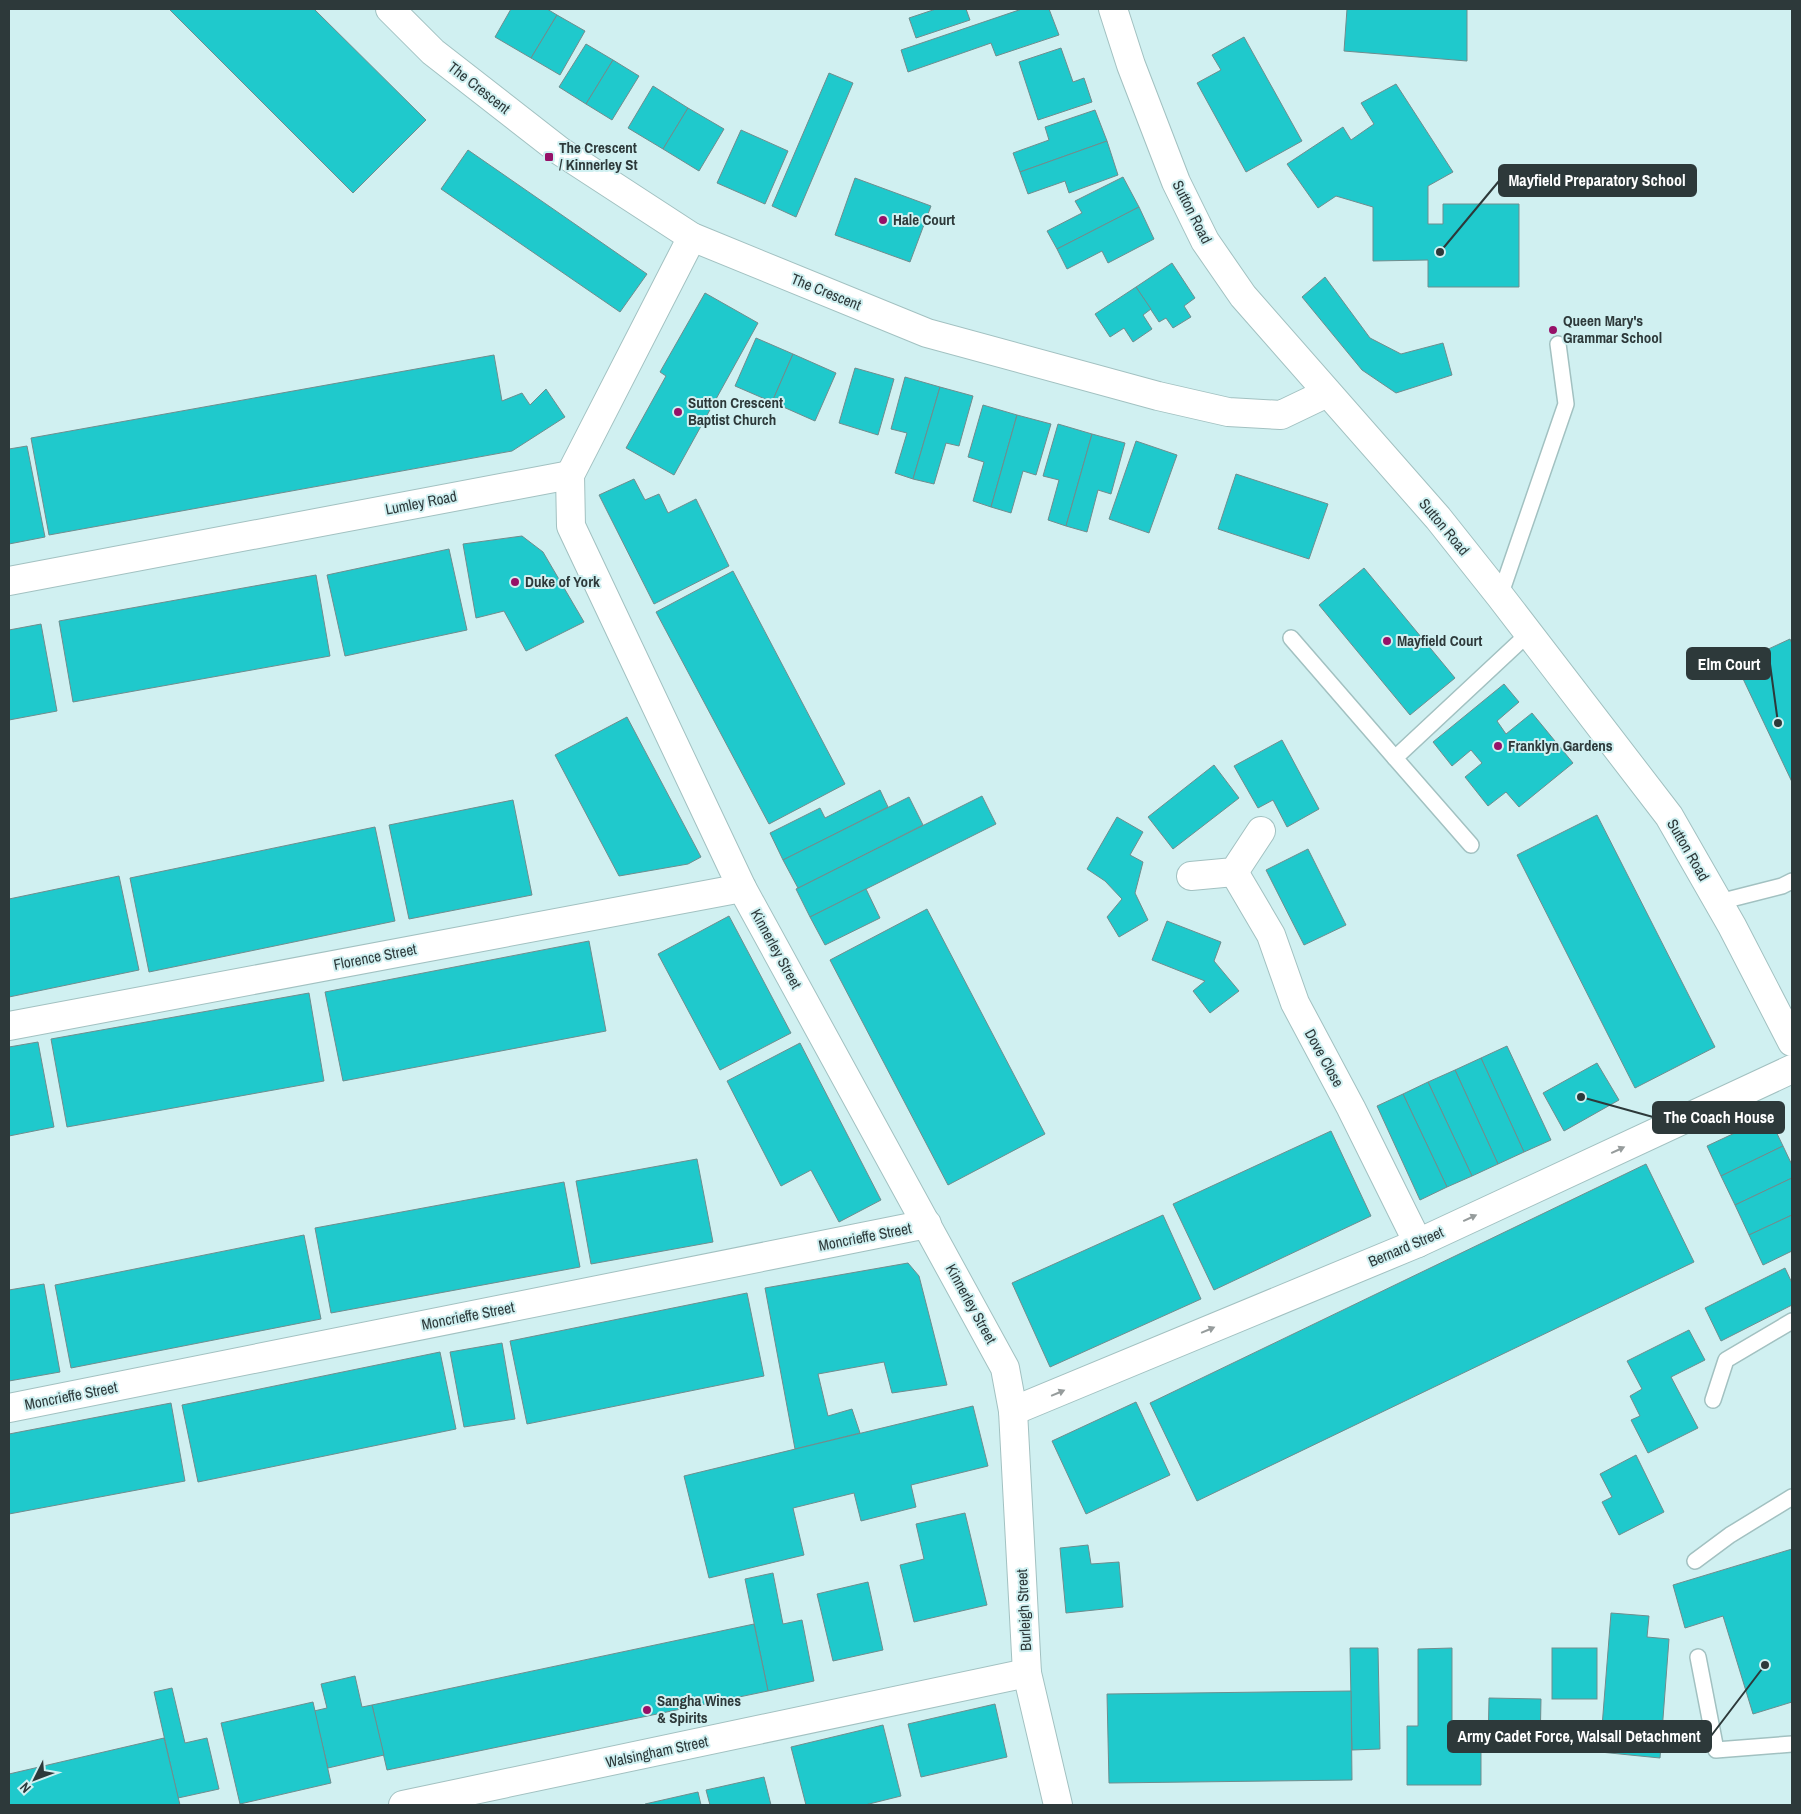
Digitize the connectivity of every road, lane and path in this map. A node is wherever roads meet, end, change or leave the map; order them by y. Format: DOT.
graph roads {
  1 [pos="390,9"];
  2 [pos="1113,9"];
  3 [pos="692,238"];
  4 [pos="1558,344"];
  5 [pos="1327,392"];
  6 [pos="570,475"];
  7 [pos="9,580"];
  8 [pos="1500,596"];
  9 [pos="1529,633"];
  10 [pos="1291,638"];
  11 [pos="1395,758"];
  12 [pos="1261,831"];
  13 [pos="1471,845"];
  14 [pos="1234,872"];
  15 [pos="1191,876"];
  16 [pos="1792,882"];
  17 [pos="742,888"];
  18 [pos="1719,902"];
  19 [pos="9,1026"];
  20 [pos="1792,1042"];
  21 [pos="1792,1069"];
  22 [pos="927,1224"];
  23 [pos="1418,1242"];
  24 [pos="1792,1321"];
  25 [pos="1713,1400"];
  26 [pos="9,1408"];
  27 [pos="1013,1411"];
  28 [pos="1792,1497"];
  29 [pos="1695,1561"];
  30 [pos="1698,1657"];
  31 [pos="1027,1673"];
  32 [pos="1792,1744"];
  33 [pos="404,1805"];
  34 [pos="1058,1805"];
  1 -- 3 [label="street, The Crescent"];
  2 -- 5 [label="street, Sutton Road"];
  3 -- 5 [label="street, The Crescent"];
  3 -- 6 [label="street"];
  4 -- 8 [label="lane"];
  5 -- 8 [label="street, Sutton Road"];
  6 -- 7 [label="street, Lumley Road"];
  6 -- 17 [label="street, Kinnerley Street"];
  8 -- 9 [label="street, Sutton Road"];
  9 -- 11 [label="lane"];
  9 -- 18 [label="street, Sutton Road"];
  10 -- 11 [label="lane"];
  11 -- 13 [label="lane"];
  12 -- 14 [label="street"];
  14 -- 15 [label="street"];
  14 -- 23 [label="street, Dove Close"];
  16 -- 18 [label="lane"];
  17 -- 19 [label="street, Florence Street"];
  17 -- 22 [label="street, Kinnerley Street"];
  18 -- 20 [label="street, Sutton Road"];
  23 -- 21 [label="street, Bernard Street, one-way"];
  22 -- 26 [label="street, Moncrieffe Street"];
  22 -- 27 [label="street, Kinnerley Street"];
  27 -- 23 [label="street, Bernard Street, one-way"];
  24 -- 25 [label="lane"];
  27 -- 31 [label="street, Burleigh Street"];
  28 -- 29 [label="lane"];
  30 -- 32 [label="lane"];
  31 -- 33 [label="street, Walsingham Street"];
  31 -- 34 [label="street, Burleigh Street"];
}
